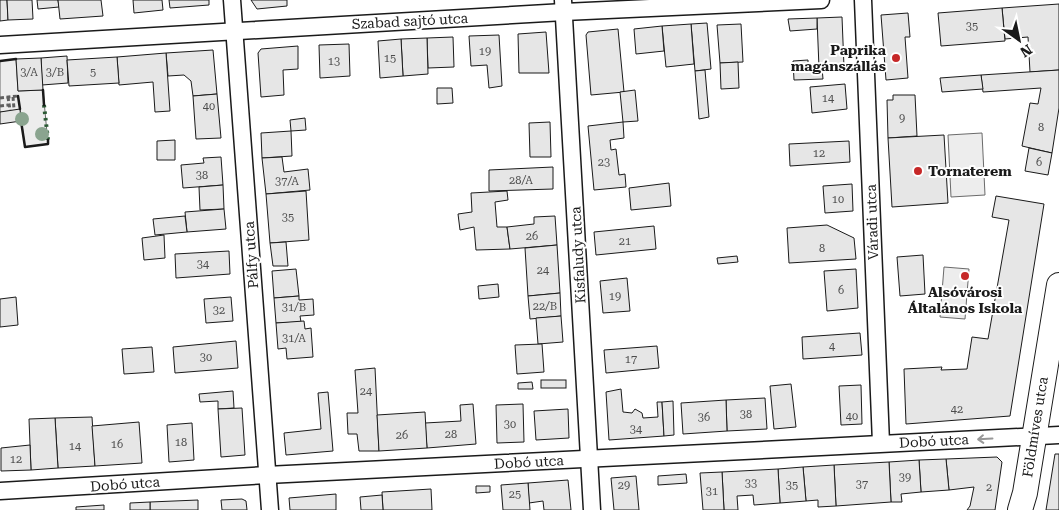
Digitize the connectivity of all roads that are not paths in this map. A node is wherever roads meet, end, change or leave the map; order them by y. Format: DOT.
graph roads {
  1 [pos="232,0"];
  2 [pos="821,0"];
  3 [pos="863,0"];
  4 [pos="564,6"];
  5 [pos="234,30"];
  6 [pos="0,45"];
  7 [pos="1059,285"];
  8 [pos="1059,435"];
  9 [pos="1034,436"];
  10 [pos="882,443"];
  11 [pos="589,459"];
  12 [pos="267,475"];
  13 [pos="0,491"];
  14 [pos="270,510"];
  15 [pos="592,510"];
  16 [pos="1020,510"];
  1 -- 5 [label="street, Pálfy utca"];
  2 -- 4 [label="street, Szabad sajtó utca"];
  3 -- 10 [label="street, Váradi utca"];
  4 -- 5 [label="street, Szabad sajtó utca"];
  4 -- 11 [label="street, Kisfaludy utca"];
  5 -- 6 [label="street, Szabad sajtó utca"];
  5 -- 12 [label="street, Pálfy utca"];
  7 -- 9 [label="street, Földmíves utca"];
  8 -- 9 [label="street, Dobó utca"];
  9 -- 10 [label="street, Dobó utca, one-way"];
  9 -- 16 [label="street, Földmíves utca"];
  10 -- 11 [label="street, Dobó utca"];
  11 -- 12 [label="street, Dobó utca"];
  11 -- 15 [label="street, Kisfaludy utca"];
  12 -- 13 [label="street, Dobó utca"];
  12 -- 14 [label="street, Pálfy utca"];
}
